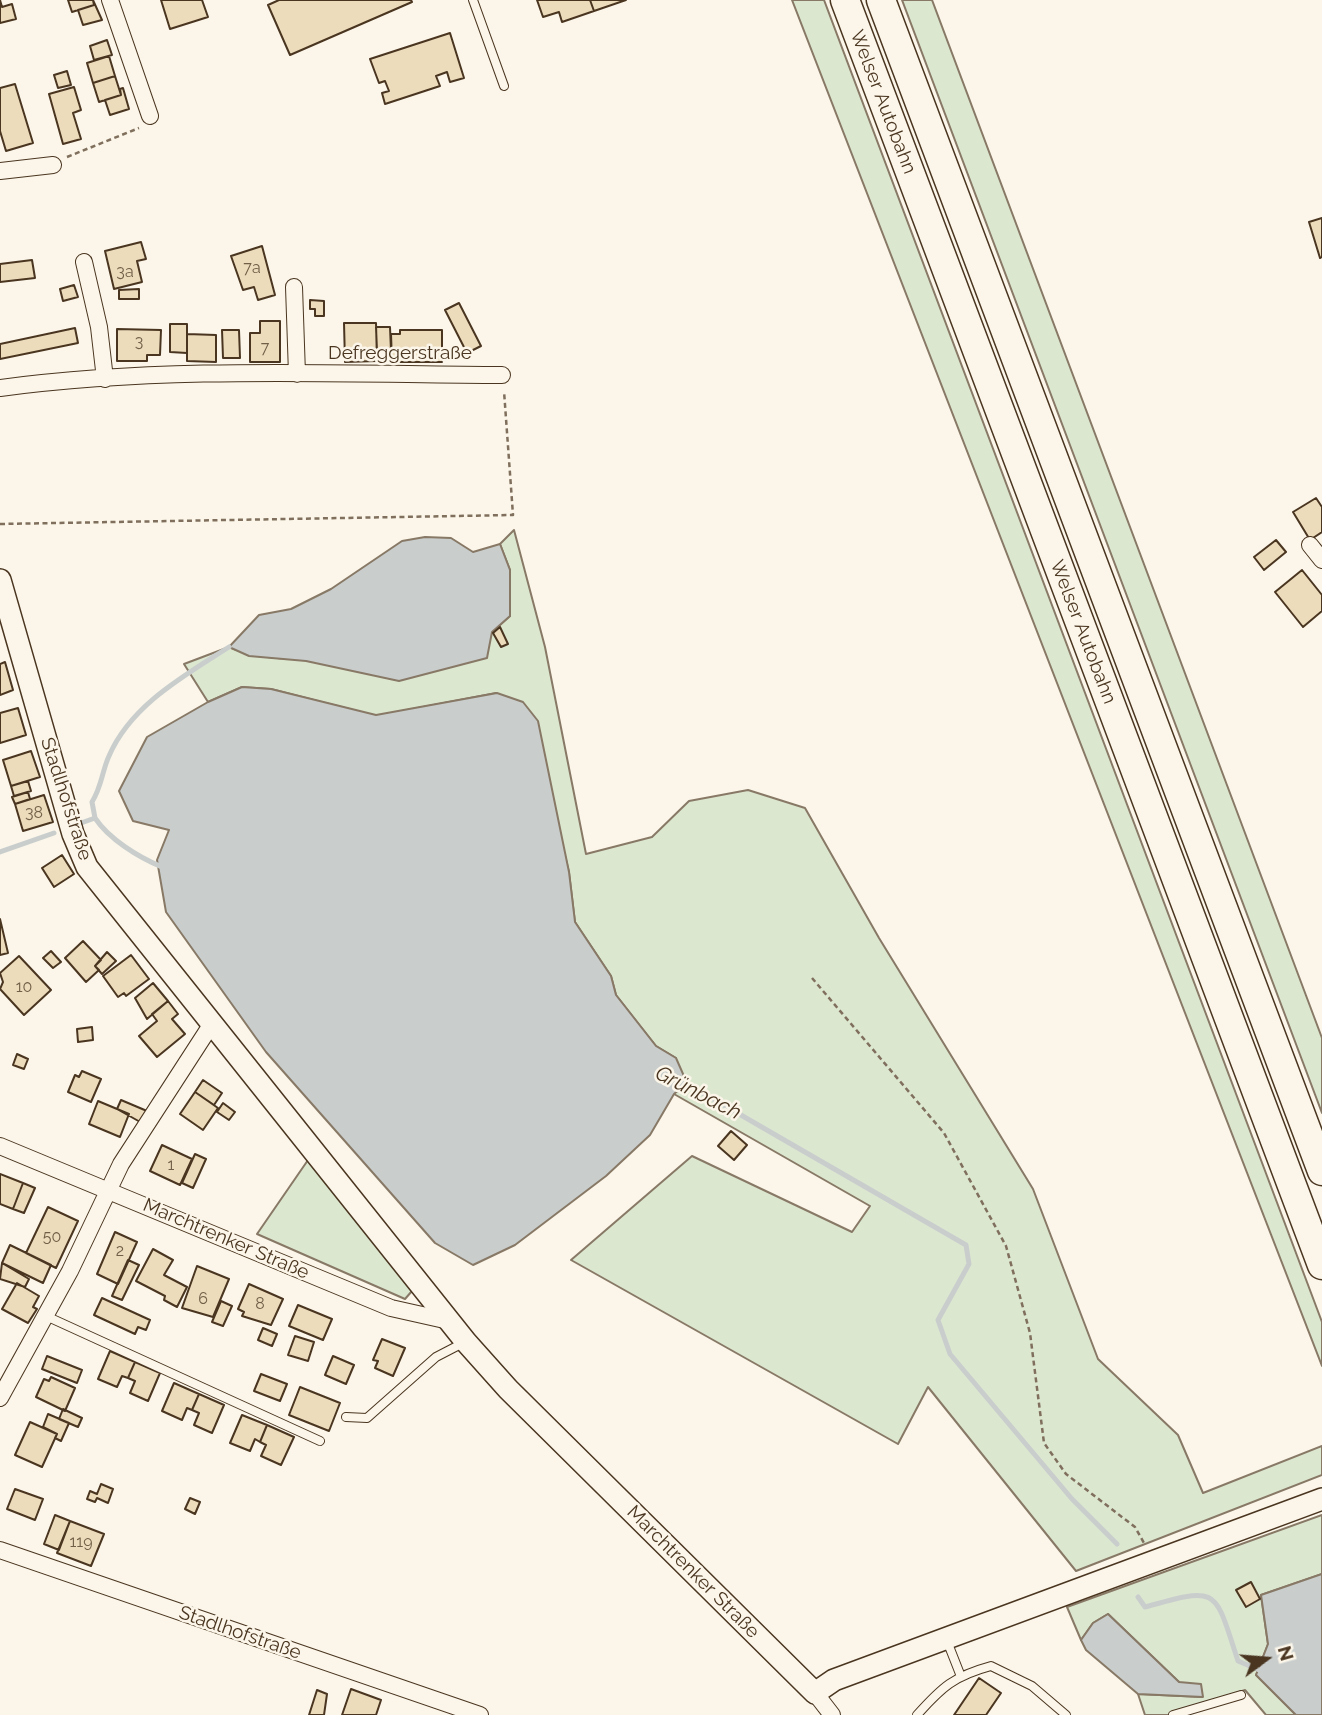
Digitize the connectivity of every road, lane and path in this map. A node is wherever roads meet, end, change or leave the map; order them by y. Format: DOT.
graph roads {
  1 [pos="110,0"];
  2 [pos="474,0"];
  3 [pos="845,0"];
  4 [pos="881,0"];
  5 [pos="504,86"];
  6 [pos="150,116"];
  7 [pos="53,165"];
  8 [pos="0,171"];
  9 [pos="84,262"];
  10 [pos="294,287"];
  11 [pos="297,374"];
  12 [pos="502,375"];
  13 [pos="105,379"];
  14 [pos="0,388"];
  15 [pos="0,524"];
  16 [pos="1310,545"];
  17 [pos="1322,560"];
  18 [pos="0,580"];
  19 [pos="812,978"];
  20 [pos="213,1022"];
  21 [pos="0,1146"];
  22 [pos="1322,1171"];
  23 [pos="109,1190"];
  24 [pos="1322,1265"];
  25 [pos="46,1316"];
  26 [pos="449,1321"];
  27 [pos="466,1342"];
  28 [pos="0,1398"];
  29 [pos="346,1417"];
  30 [pos="320,1441"];
  31 [pos="1322,1499"];
  32 [pos="0,1549"];
  33 [pos="1155,1561"];
  34 [pos="946,1638"];
  35 [pos="960,1674"];
  36 [pos="815,1693"];
  37 [pos="1241,1695"];
  38 [pos="480,1715"];
  39 [pos="832,1715"];
  40 [pos="917,1715"];
  41 [pos="1066,1715"];
  42 [pos="1172,1715"];
  1 -- 6 [label="street"];
  2 -- 5 [label="lane"];
  3 -- 24 [label="highway, Welser Autobahn"];
  4 -- 22 [label="highway, Welser Autobahn"];
  6 -- 7 [label="path"];
  7 -- 8 [label="street"];
  9 -- 13 [label="street"];
  10 -- 11 [label="street"];
  11 -- 12 [label="street, Defreggerstraße"];
  11 -- 13 [label="street, Defreggerstraße"];
  12 -- 15 [label="path"];
  13 -- 14 [label="street, Defreggerstraße"];
  16 -- 17 [label="street"];
  18 -- 20 [label="street, Stadlhofstraße"];
  19 -- 33 [label="path"];
  20 -- 23 [label="street"];
  20 -- 26 [label="street, Stadlhofstraße"];
  21 -- 23 [label="street, Marchtrenker Straße"];
  23 -- 25 [label="street"];
  23 -- 26 [label="street, Marchtrenker Straße"];
  25 -- 28 [label="street"];
  25 -- 30 [label="lane"];
  26 -- 27 [label="street, Marchtrenker Straße"];
  27 -- 29 [label="lane"];
  27 -- 36 [label="street, Marchtrenker Straße"];
  31 -- 33 [label="street"];
  32 -- 38 [label="street, Stadlhofstraße"];
  33 -- 34 [label="street"];
  34 -- 35 [label="lane"];
  34 -- 36 [label="street"];
  35 -- 40 [label="lane"];
  35 -- 41 [label="lane"];
  36 -- 39 [label="street"];
  37 -- 42 [label="lane"];
}
